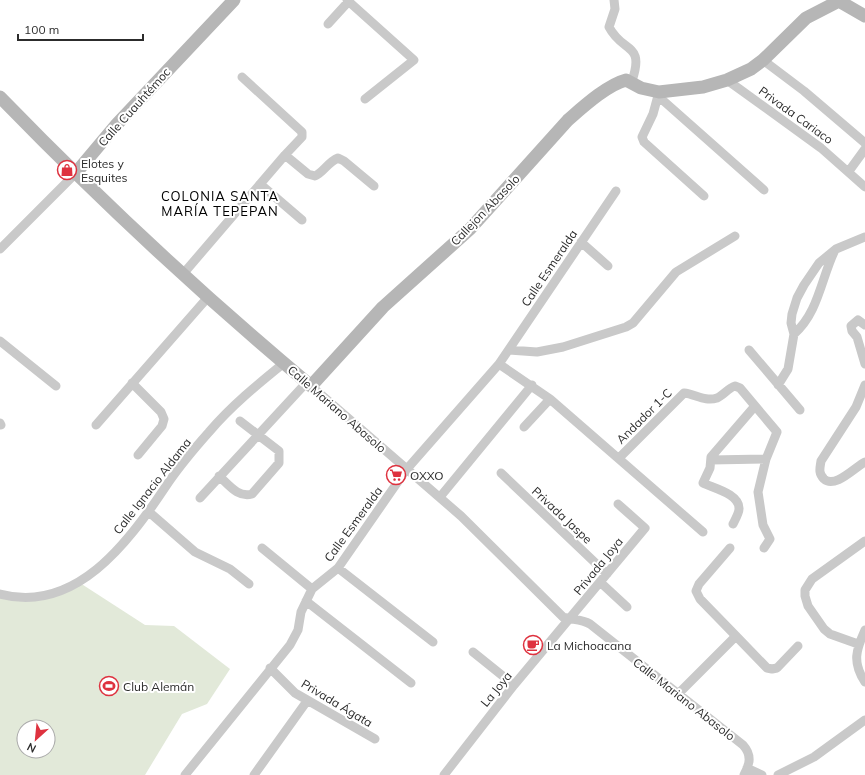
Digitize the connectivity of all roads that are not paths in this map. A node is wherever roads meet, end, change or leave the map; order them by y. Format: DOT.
graph roads {
  1 [pos="614,0"];
  2 [pos="348,1"];
  3 [pos="843,1"];
  4 [pos="227,2"];
  5 [pos="865,16"];
  6 [pos="328,24"];
  7 [pos="764,60"];
  8 [pos="242,77"];
  9 [pos="727,80"];
  10 [pos="632,82"];
  11 [pos="658,94"];
  12 [pos="0,97"];
  13 [pos="365,99"];
  14 [pos="865,144"];
  15 [pos="865,149"];
  16 [pos="285,155"];
  17 [pos="848,171"];
  18 [pos="75,174"];
  19 [pos="260,184"];
  20 [pos="374,186"];
  21 [pos="865,187"];
  22 [pos="764,190"];
  23 [pos="616,191"];
  24 [pos="704,196"];
  25 [pos="302,220"];
  26 [pos="735,236"];
  27 [pos="865,237"];
  28 [pos="581,242"];
  29 [pos="0,249"];
  30 [pos="836,249"];
  31 [pos="608,266"];
  32 [pos="183,274"];
  33 [pos="209,296"];
  34 [pos="865,325"];
  35 [pos="794,334"];
  36 [pos="0,341"];
  37 [pos="509,350"];
  38 [pos="748,350"];
  39 [pos="284,362"];
  40 [pos="499,364"];
  41 [pos="865,364"];
  42 [pos="132,383"];
  43 [pos="309,384"];
  44 [pos="778,384"];
  45 [pos="532,385"];
  46 [pos="865,385"];
  47 [pos="56,386"];
  48 [pos="550,399"];
  49 [pos="755,406"];
  50 [pos="800,410"];
  51 [pos="240,421"];
  52 [pos="96,425"];
  53 [pos="524,427"];
  54 [pos="258,433"];
  55 [pos="138,455"];
  56 [pos="619,458"];
  57 [pos="711,460"];
  58 [pos="766,460"];
  59 [pos="865,462"];
  60 [pos="406,470"];
  61 [pos="501,473"];
  62 [pos="219,476"];
  63 [pos="440,497"];
  64 [pos="200,498"];
  65 [pos="618,504"];
  66 [pos="149,512"];
  67 [pos="733,524"];
  68 [pos="703,532"];
  69 [pos="865,542"];
  70 [pos="262,548"];
  71 [pos="730,548"];
  72 [pos="764,548"];
  73 [pos="338,568"];
  74 [pos="607,574"];
  75 [pos="600,582"];
  76 [pos="248,584"];
  77 [pos="312,589"];
  78 [pos="0,594"];
  79 [pos="306,601"];
  80 [pos="628,607"];
  81 [pos="570,619"];
  82 [pos="865,630"];
  83 [pos="736,636"];
  84 [pos="432,642"];
  85 [pos="858,644"];
  86 [pos="798,646"];
  87 [pos="473,652"];
  88 [pos="270,668"];
  89 [pos="865,682"];
  90 [pos="411,683"];
  91 [pos="514,685"];
  92 [pos="678,694"];
  93 [pos="307,701"];
  94 [pos="865,720"];
  95 [pos="375,739"];
  96 [pos="746,772"];
  97 [pos="185,775"];
  98 [pos="254,775"];
  99 [pos="444,775"];
  100 [pos="762,775"];
  101 [pos="778,775"];
  1 -- 10 [label="street"];
  2 -- 6 [label="street"];
  2 -- 13 [label="street"];
  3 -- 5 [label="street"];
  3 -- 7 [label="street"];
  4 -- 18 [label="street, Calle Cuauhtémoc"];
  7 -- 9 [label="street"];
  7 -- 14 [label="street, Privada Cariaco"];
  8 -- 16 [label="street"];
  9 -- 11 [label="street"];
  9 -- 17 [label="street, Privada Cariaco"];
  10 -- 11 [label="street"];
  10 -- 43 [label="street, Callejon Abasolo"];
  11 -- 22 [label="street"];
  11 -- 24 [label="street"];
  12 -- 18 [label="street, Calle Mariano Abasolo"];
  15 -- 17 [label="street"];
  16 -- 19 [label="street"];
  16 -- 20 [label="street"];
  17 -- 21 [label="street, Privada Cariaco"];
  18 -- 29 [label="street, Calle Cuauhtémoc"];
  18 -- 32 [label="street, Calle Mariano Abasolo"];
  19 -- 25 [label="street"];
  19 -- 32 [label="street"];
  23 -- 28 [label="street, Calle Esmeralda"];
  26 -- 37 [label="street"];
  27 -- 30 [label="street"];
  28 -- 31 [label="street"];
  28 -- 37 [label="street, Calle Esmeralda"];
  30 -- 35 [label="street"];
  30 -- 35 [label="street"];
  32 -- 33 [label="street, Calle Mariano Abasolo"];
  33 -- 39 [label="street, Calle Mariano Abasolo"];
  33 -- 42 [label="street"];
  34 -- 41 [label="street"];
  35 -- 44 [label="street"];
  36 -- 47 [label="street"];
  37 -- 40 [label="street, Calle Esmeralda"];
  38 -- 44 [label="street"];
  39 -- 43 [label="street, Calle Mariano Abasolo"];
  39 -- 66 [label="street, Calle Ignacio Aldama"];
  40 -- 45 [label="street"];
  40 -- 60 [label="street, Calle Esmeralda"];
  42 -- 52 [label="street"];
  42 -- 55 [label="street"];
  43 -- 54 [label="street"];
  43 -- 60 [label="street, Calle Mariano Abasolo"];
  44 -- 50 [label="street"];
  45 -- 48 [label="street"];
  45 -- 63 [label="street"];
  46 -- 59 [label="street"];
  48 -- 53 [label="street"];
  48 -- 56 [label="street"];
  49 -- 56 [label="street, Andador 1-C"];
  49 -- 57 [label="street"];
  49 -- 58 [label="street, Andador 1-C"];
  51 -- 54 [label="street"];
  54 -- 62 [label="street"];
  54 -- 62 [label="street"];
  56 -- 68 [label="street"];
  57 -- 58 [label="street"];
  57 -- 67 [label="street"];
  58 -- 72 [label="street, Andador 1-C"];
  60 -- 63 [label="street, Calle Mariano Abasolo"];
  60 -- 73 [label="street, Calle Esmeralda"];
  61 -- 74 [label="street, Privada Jaspe"];
  62 -- 64 [label="street"];
  63 -- 81 [label="street, Calle Mariano Abasolo"];
  65 -- 74 [label="street, Privada Joya"];
  66 -- 76 [label="street"];
  66 -- 78 [label="street, Calle Ignacio Aldama"];
  69 -- 85 [label="street"];
  70 -- 77 [label="street"];
  71 -- 83 [label="street"];
  73 -- 77 [label="street, Calle Esmeralda"];
  73 -- 84 [label="street"];
  74 -- 75 [label="street, Privada Joya"];
  75 -- 80 [label="street"];
  75 -- 81 [label="street, Privada Joya"];
  77 -- 79 [label="street, Calle Esmeralda"];
  79 -- 88 [label="street, Calle Esmeralda"];
  79 -- 90 [label="street"];
  81 -- 91 [label="street, La Joya"];
  81 -- 92 [label="street, Calle Mariano Abasolo"];
  82 -- 85 [label="street"];
  83 -- 86 [label="street"];
  83 -- 92 [label="street"];
  85 -- 89 [label="street"];
  87 -- 91 [label="street"];
  88 -- 93 [label="street, Privada Ágata"];
  88 -- 97 [label="street, Calle Esmeralda"];
  91 -- 99 [label="street, La Joya"];
  92 -- 96 [label="street, Calle Mariano Abasolo"];
  93 -- 95 [label="street, Privada Ágata"];
  93 -- 98 [label="street"];
  94 -- 101 [label="street"];
  96 -- 100 [label="street"];
}
